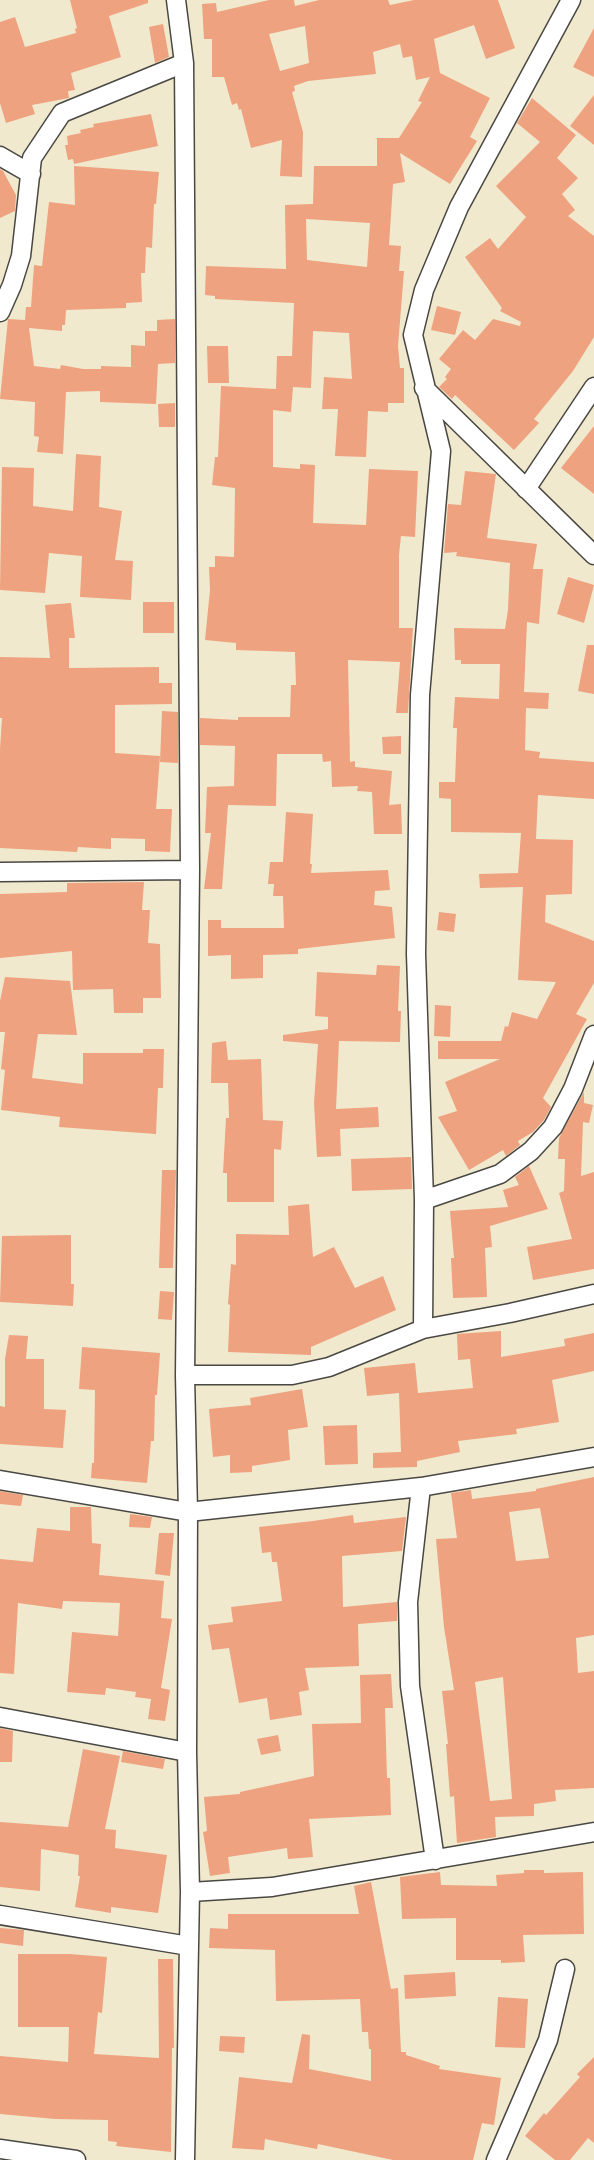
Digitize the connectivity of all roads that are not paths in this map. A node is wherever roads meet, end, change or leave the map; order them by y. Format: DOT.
graph roads {
  1 [pos="176,0"];
  2 [pos="571,0"];
  3 [pos="184,63"];
  4 [pos="0,156"];
  5 [pos="31,174"];
  6 [pos="0,312"];
  7 [pos="594,387"];
  8 [pos="424,388"];
  9 [pos="526,489"];
  10 [pos="594,555"];
  11 [pos="190,870"];
  12 [pos="0,872"];
  13 [pos="594,1035"];
  14 [pos="424,1200"];
  15 [pos="594,1294"];
  16 [pos="423,1329"];
  17 [pos="185,1375"];
  18 [pos="594,1457"];
  19 [pos="0,1480"];
  20 [pos="421,1487"];
  21 [pos="188,1512"];
  22 [pos="0,1717"];
  23 [pos="187,1752"];
  24 [pos="594,1832"];
  25 [pos="435,1860"];
  26 [pos="190,1892"];
  27 [pos="0,1915"];
  28 [pos="189,1946"];
  29 [pos="565,1969"];
  30 [pos="0,2149"];
  31 [pos="76,2160"];
  32 [pos="185,2160"];
  33 [pos="496,2160"];
  1 -- 3 [label="street"];
  2 -- 8 [label="street"];
  3 -- 5 [label="street"];
  3 -- 11 [label="street"];
  4 -- 5 [label="street"];
  5 -- 6 [label="street"];
  7 -- 9 [label="street"];
  8 -- 9 [label="street"];
  8 -- 14 [label="street"];
  9 -- 10 [label="street"];
  11 -- 12 [label="street"];
  11 -- 17 [label="street"];
  13 -- 14 [label="street"];
  14 -- 16 [label="street"];
  15 -- 16 [label="street"];
  16 -- 17 [label="street"];
  17 -- 21 [label="street"];
  18 -- 20 [label="street"];
  19 -- 21 [label="street"];
  20 -- 21 [label="street"];
  20 -- 25 [label="street"];
  21 -- 23 [label="street"];
  22 -- 23 [label="street"];
  23 -- 26 [label="street"];
  24 -- 25 [label="street"];
  25 -- 26 [label="street"];
  26 -- 28 [label="street"];
  27 -- 28 [label="street"];
  28 -- 32 [label="street"];
  29 -- 33 [label="street"];
  30 -- 31 [label="street"];
}
